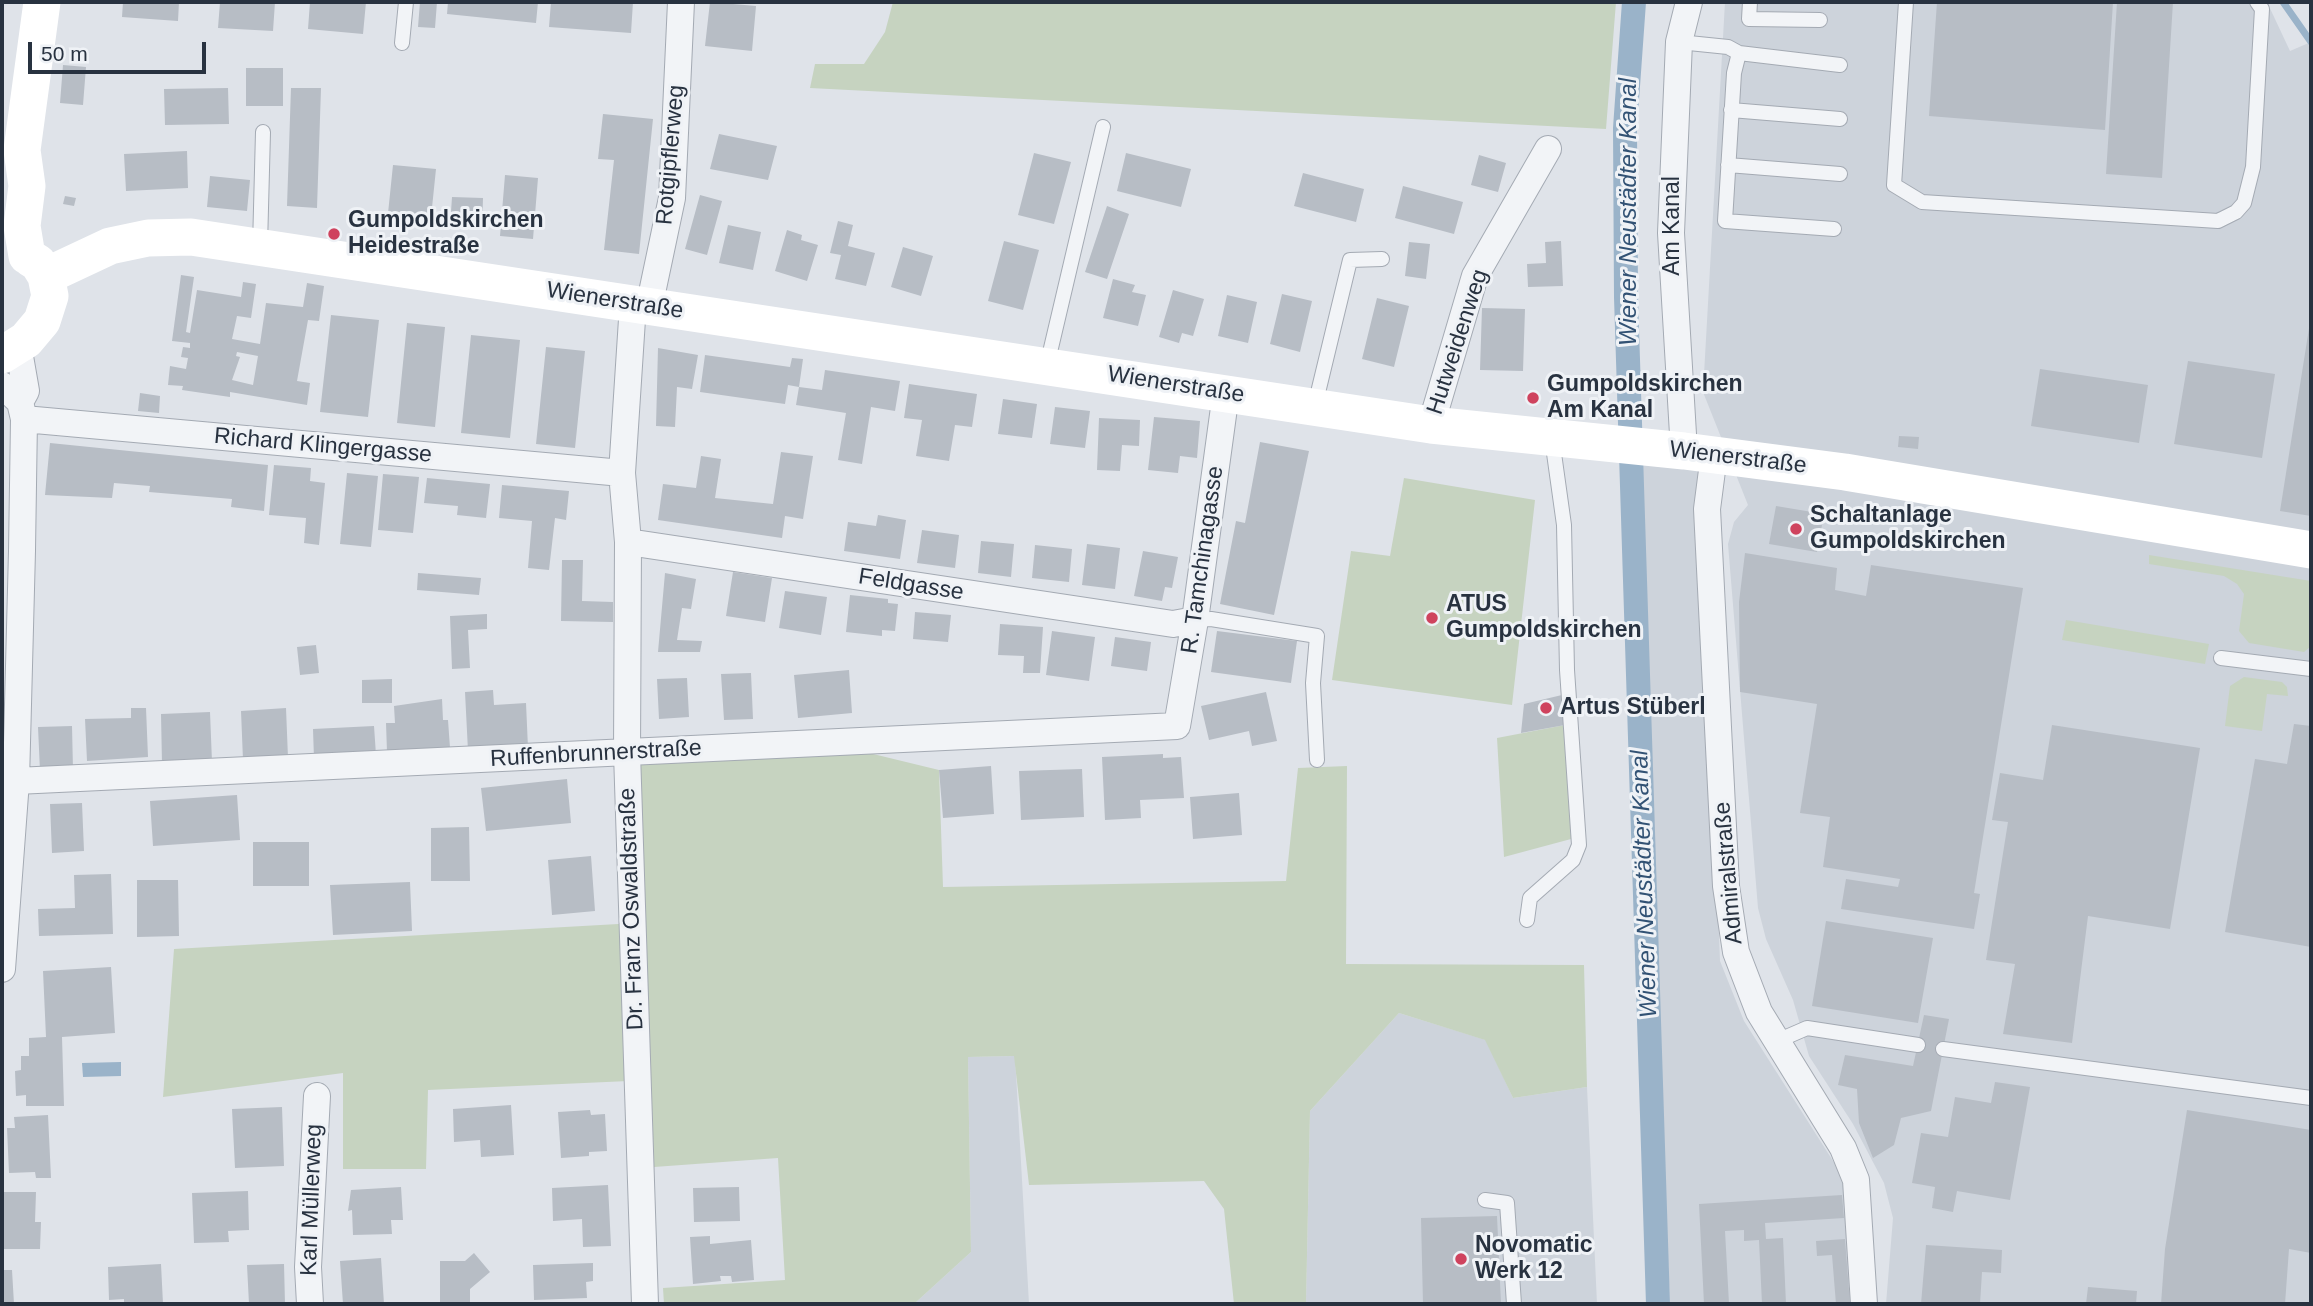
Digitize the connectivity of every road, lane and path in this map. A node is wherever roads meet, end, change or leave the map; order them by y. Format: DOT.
graph roads {
  1 [pos="42,2"];
  2 [pos="406,2"];
  3 [pos="681,2"];
  4 [pos="1689,2"];
  5 [pos="1750,2"];
  6 [pos="1906,2"];
  7 [pos="2257,2"];
  8 [pos="1820,20"];
  9 [pos="1679,42"];
  10 [pos="402,43"];
  11 [pos="1739,53"];
  12 [pos="1840,65"];
  13 [pos="1731,110"];
  14 [pos="1840,119"];
  15 [pos="1103,127"];
  16 [pos="263,132"];
  17 [pos="1548,149"];
  18 [pos="22,150"];
  19 [pos="1728,165"];
  20 [pos="1840,174"];
  21 [pos="2,201"];
  22 [pos="1834,229"];
  23 [pos="260,248"];
  24 [pos="1382,259"];
  25 [pos="25,264"];
  26 [pos="641,305"];
  27 [pos="10,350"];
  28 [pos="1047,365"];
  29 [pos="1226,393"];
  30 [pos="15,402"];
  31 [pos="1314,405"];
  32 [pos="1431,425"];
  33 [pos="1551,438"];
  34 [pos="1685,451"];
  35 [pos="622,473"];
  36 [pos="628,542"];
  37 [pos="2311,550"];
  38 [pos="1195,620"];
  39 [pos="2221,658"];
  40 [pos="2311,669"];
  41 [pos="1177,726"];
  42 [pos="627,752"];
  43 [pos="1317,760"];
  44 [pos="16,781"];
  45 [pos="1527,920"];
  46 [pos="2,968"];
  47 [pos="1777,1041"];
  48 [pos="1917,1045"];
  49 [pos="1943,1049"];
  50 [pos="317,1096"];
  51 [pos="2311,1098"];
  52 [pos="1485,1200"];
  53 [pos="310,1304"];
  54 [pos="645,1304"];
  55 [pos="1514,1304"];
  56 [pos="1864,1304"];
  1 -- 18 [label="street"];
  2 -- 10 [label="lane"];
  3 -- 26 [label="street, Rotgipflerweg"];
  4 -- 9 [label="street, Am Kanal"];
  5 -- 8 [label="lane"];
  6 -- 7 [label="lane"];
  9 -- 11 [label="lane"];
  9 -- 34 [label="street, Am Kanal"];
  11 -- 12 [label="lane"];
  11 -- 13 [label="lane"];
  13 -- 14 [label="lane"];
  13 -- 19 [label="lane"];
  15 -- 28 [label="lane"];
  16 -- 23 [label="lane"];
  17 -- 32 [label="street, Hutweidenweg"];
  18 -- 21 [label="street"];
  18 -- 25 [label="street"];
  19 -- 20 [label="lane"];
  19 -- 22 [label="lane"];
  23 -- 25 [label="street, Wienerstraße"];
  23 -- 26 [label="street, Wienerstraße"];
  24 -- 31 [label="lane"];
  25 -- 27 [label="street"];
  26 -- 28 [label="street, Wienerstraße"];
  26 -- 35 [label="street, Dr. Franz Oswaldstraße"];
  27 -- 30 [label="street"];
  28 -- 29 [label="street, Wienerstraße"];
  29 -- 31 [label="street, Wienerstraße"];
  29 -- 38 [label="street, R. Tamchinagasse"];
  30 -- 35 [label="street, Richard Klingergasse"];
  30 -- 44 [label="street"];
  31 -- 32 [label="street, Wienerstraße"];
  32 -- 33 [label="street, Wienerstraße"];
  33 -- 34 [label="street, Wienerstraße"];
  33 -- 45 [label="lane"];
  34 -- 37 [label="street, Wienerstraße"];
  34 -- 47 [label="street, Admiralstraße"];
  35 -- 36 [label="street, Dr. Franz Oswaldstraße"];
  36 -- 38 [label="street, Feldgasse"];
  36 -- 42 [label="street, Dr. Franz Oswaldstraße"];
  38 -- 41 [label="street, R. Tamchinagasse"];
  38 -- 43 [label="lane"];
  39 -- 40 [label="lane"];
  41 -- 42 [label="street, Ruffenbrunnerstraße"];
  42 -- 44 [label="street, Ruffenbrunnerstraße"];
  42 -- 54 [label="street, Dr. Franz Oswaldstraße"];
  44 -- 46 [label="street"];
  47 -- 48 [label="lane"];
  47 -- 56 [label="street, Admiralstraße"];
  49 -- 51 [label="lane"];
  50 -- 53 [label="street, Karl Müllerweg"];
  52 -- 55 [label="lane"];
}
